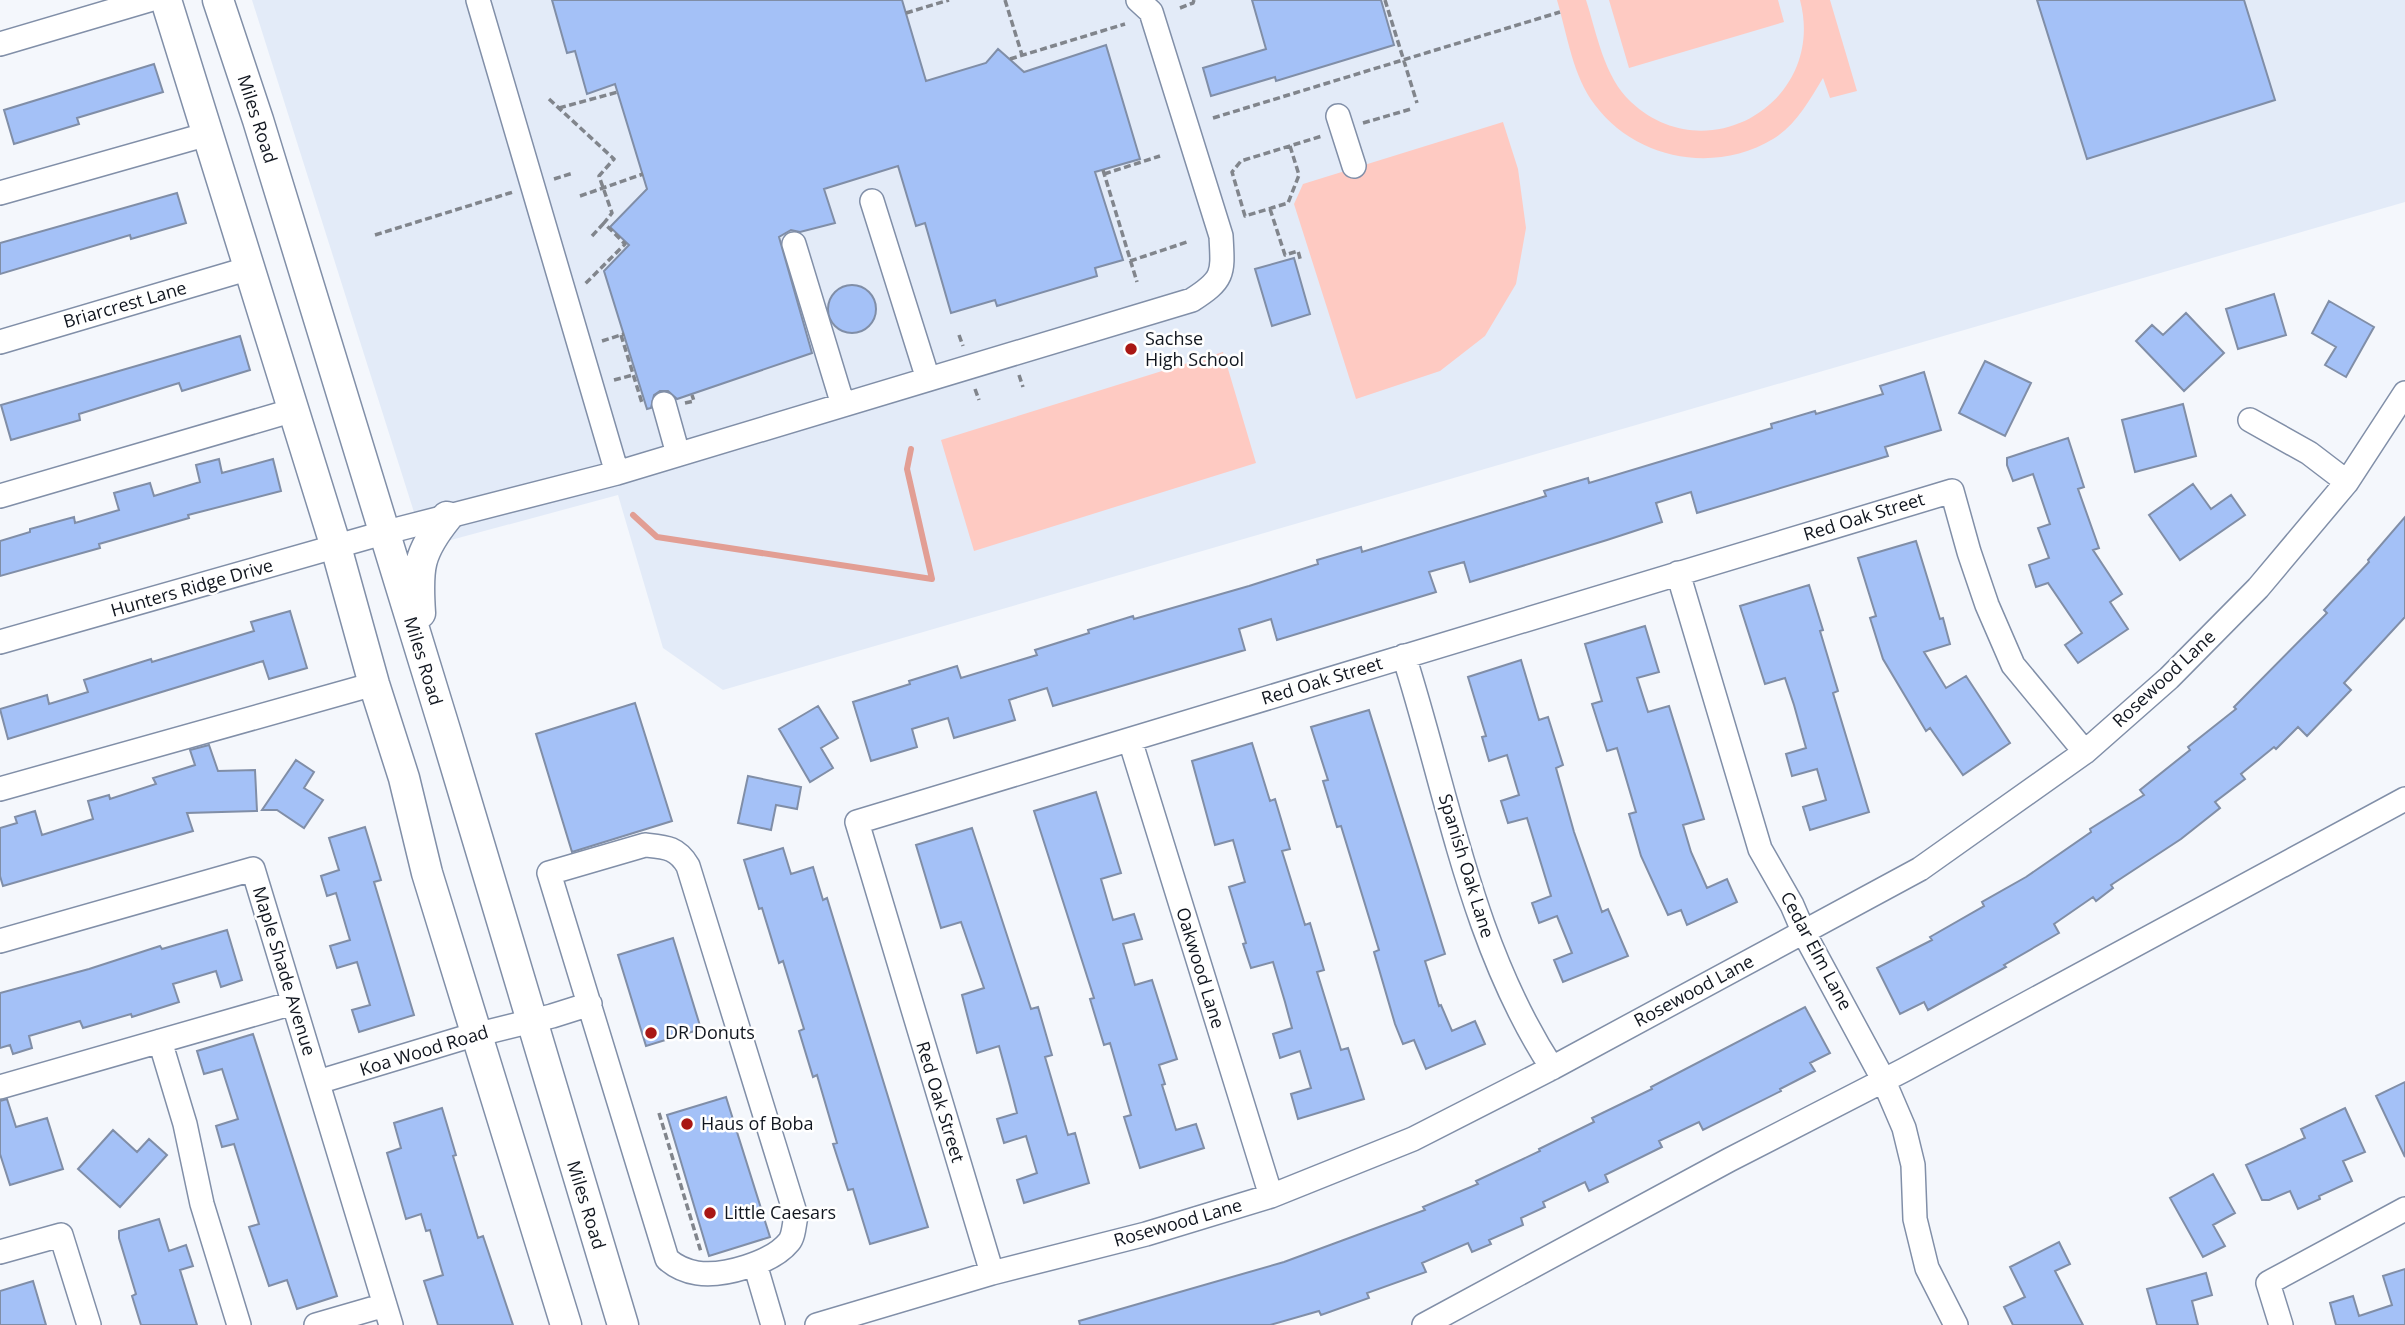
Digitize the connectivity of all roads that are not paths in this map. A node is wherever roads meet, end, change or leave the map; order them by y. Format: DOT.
graph roads {
  1 [pos="149,0"];
  2 [pos="166,0"];
  3 [pos="218,0"];
  4 [pos="478,0"];
  5 [pos="1138,0"];
  6 [pos="0,44"];
  7 [pos="1341,123"];
  8 [pos="208,134"];
  9 [pos="1354,166"];
  10 [pos="0,193"];
  11 [pos="872,201"];
  12 [pos="794,244"];
  13 [pos="250,268"];
  14 [pos="0,342"];
  15 [pos="928,379"];
  16 [pos="2405,393"];
  17 [pos="664,404"];
  18 [pos="843,405"];
  19 [pos="294,410"];
  20 [pos="2250,420"];
  21 [pos="678,454"];
  22 [pos="617,473"];
  23 [pos="2347,482"];
  24 [pos="0,496"];
  25 [pos="447,517"];
  26 [pos="383,533"];
  27 [pos="335,547"];
  28 [pos="1678,573"];
  29 [pos="0,642"];
  30 [pos="1404,656"];
  31 [pos="424,663"];
  32 [pos="374,684"];
  33 [pos="1130,740"];
  34 [pos="2085,752"];
  35 [pos="0,789"];
  36 [pos="2405,799"];
  37 [pos="1804,933"];
  38 [pos="0,941"];
  39 [pos="293,1003"];
  40 [pos="590,1004"];
  41 [pos="531,1020"];
  42 [pos="476,1034"];
  43 [pos="160,1041"];
  44 [pos="1552,1068"];
  45 [pos="1883,1079"];
  46 [pos="318,1082"];
  47 [pos="0,1087"];
  48 [pos="1271,1195"];
  49 [pos="2405,1209"];
  50 [pos="0,1252"];
  51 [pos="755,1264"];
  52 [pos="992,1273"];
  53 [pos="388,1315"];
  54 [pos="824,1324"];
  55 [pos="89,1325"];
  56 [pos="239,1325"];
  57 [pos="316,1325"];
  58 [pos="566,1325"];
  59 [pos="622,1325"];
  60 [pos="774,1325"];
  61 [pos="1424,1325"];
  62 [pos="1956,1325"];
  63 [pos="2281,1325"];
  1 -- 6 [label="street"];
  2 -- 8 [label="main road"];
  3 -- 26 [label="main road, Miles Road"];
  4 -- 22 [label="street"];
  5 -- 15 [label="street, Hunters Ridge Drive"];
  7 -- 9 [label="street"];
  8 -- 10 [label="street"];
  8 -- 13 [label="main road"];
  11 -- 15 [label="street"];
  12 -- 18 [label="street"];
  13 -- 14 [label="street, Briarcrest Lane"];
  13 -- 19 [label="main road"];
  15 -- 18 [label="street, Hunters Ridge Drive"];
  16 -- 23 [label="street, Rosewood Lane"];
  17 -- 21 [label="street"];
  18 -- 21 [label="street, Hunters Ridge Drive"];
  19 -- 24 [label="street"];
  19 -- 27 [label="main road"];
  20 -- 23 [label="street"];
  21 -- 22 [label="street, Hunters Ridge Drive"];
  22 -- 25 [label="street, Hunters Ridge Drive"];
  23 -- 34 [label="street, Rosewood Lane"];
  25 -- 26 [label="street, Hunters Ridge Drive"];
  25 -- 31 [label="main road"];
  26 -- 27 [label="street, Hunters Ridge Drive"];
  26 -- 31 [label="main road, Miles Road"];
  27 -- 29 [label="street, Hunters Ridge Drive"];
  27 -- 32 [label="main road"];
  28 -- 30 [label="street, Red Oak Street"];
  28 -- 34 [label="street, Red Oak Street"];
  28 -- 37 [label="street, Cedar Elm Lane"];
  30 -- 33 [label="street, Red Oak Street"];
  30 -- 44 [label="street, Spanish Oak Lane"];
  31 -- 41 [label="main road, Miles Road"];
  32 -- 35 [label="street"];
  32 -- 42 [label="main road"];
  33 -- 48 [label="street, Oakwood Lane"];
  33 -- 52 [label="street, Red Oak Street"];
  34 -- 37 [label="street, Rosewood Lane"];
  36 -- 45 [label="street"];
  37 -- 44 [label="street, Rosewood Lane"];
  37 -- 45 [label="street, Cedar Elm Lane"];
  38 -- 39 [label="street, Maple Shade Avenue"];
  39 -- 43 [label="street"];
  39 -- 46 [label="street, Maple Shade Avenue"];
  40 -- 41 [label="street, Koa Wood Road"];
  40 -- 51 [label="street"];
  40 -- 51 [label="street"];
  41 -- 42 [label="street, Koa Wood Road"];
  41 -- 59 [label="main road, Miles Road"];
  42 -- 46 [label="street, Koa Wood Road"];
  42 -- 58 [label="main road"];
  43 -- 47 [label="street"];
  43 -- 56 [label="street"];
  44 -- 48 [label="street, Rosewood Lane"];
  45 -- 61 [label="street"];
  45 -- 62 [label="street, Cedar Elm Lane"];
  46 -- 53 [label="street, Maple Shade Avenue"];
  48 -- 52 [label="street, Rosewood Lane"];
  49 -- 63 [label="street"];
  50 -- 55 [label="street"];
  51 -- 60 [label="street"];
  52 -- 54 [label="street, Rosewood Lane"];
  53 -- 57 [label="street"];
}
